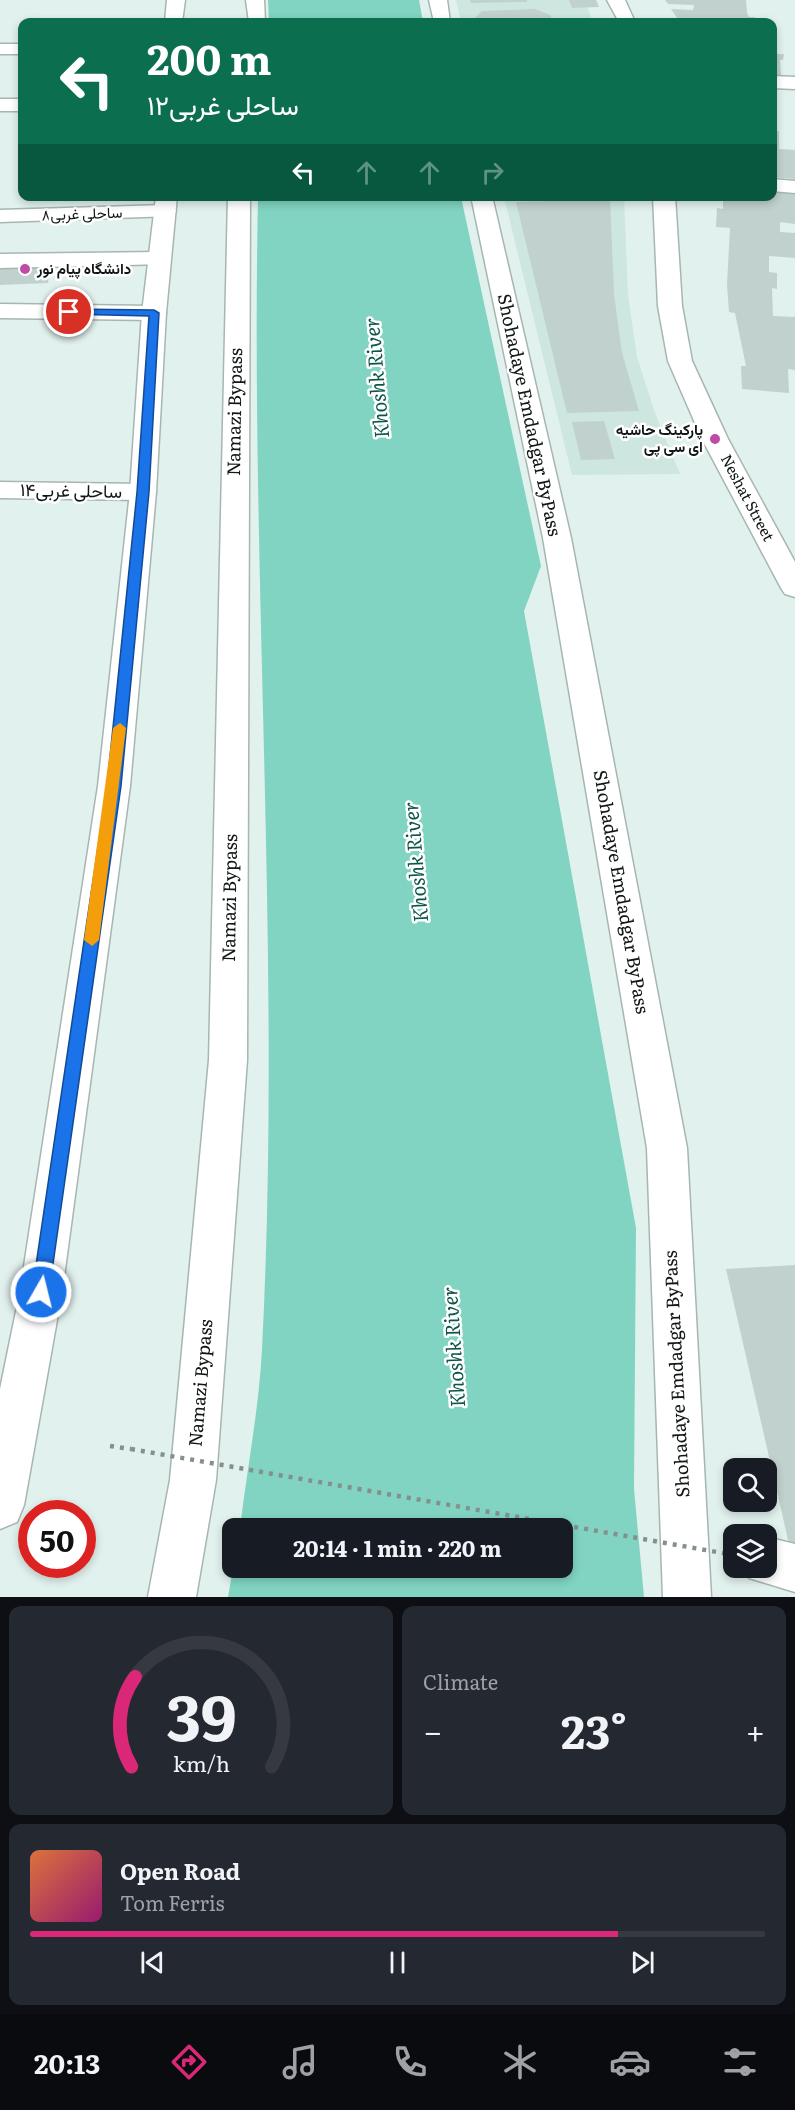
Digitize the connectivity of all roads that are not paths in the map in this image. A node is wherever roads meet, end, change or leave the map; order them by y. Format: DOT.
graph roads {
  1 [pos="176,0"];
  2 [pos="255,0"];
  3 [pos="438,0"];
  4 [pos="615,0"];
  5 [pos="174,18"];
  6 [pos="257,18"];
  7 [pos="441,18"];
  8 [pos="625,18"];
  9 [pos="0,49"];
  10 [pos="18,49"];
  11 [pos="777,82"];
  12 [pos="795,84"];
  13 [pos="0,105"];
  14 [pos="18,105"];
  15 [pos="777,185"];
  16 [pos="795,186"];
  17 [pos="239,201"];
  18 [pos="482,201"];
  19 [pos="664,201"];
  20 [pos="167,202"];
  21 [pos="0,216"];
  22 [pos="159,259"];
  23 [pos="0,261"];
  24 [pos="0,311"];
  25 [pos="154,313"];
  26 [pos="0,490"];
  27 [pos="143,492"];
  28 [pos="795,588"];
  29 [pos="0,1505"];
  30 [pos="777,1564"];
  31 [pos="795,1568"];
  32 [pos="172,1597"];
  33 [pos="687,1597"];
  1 -- 5 [label="main road"];
  2 -- 6 [label="main road"];
  3 -- 7 [label="main road"];
  4 -- 8 [label="main road"];
  9 -- 10 [label="main road"];
  11 -- 12 [label="main road"];
  13 -- 14 [label="main road"];
  15 -- 16 [label="main road"];
  17 -- 32 [label="main road, Namazi Bypass"];
  18 -- 33 [label="main road, Shohadaye Emdadgar ByPass"];
  19 -- 28 [label="main road, Neshat Street"];
  20 -- 21 [label="main road, ساحلی غربی۸"];
  20 -- 22 [label="main road"];
  22 -- 23 [label="main road"];
  22 -- 25 [label="main road"];
  24 -- 25 [label="main road"];
  25 -- 27 [label="main road"];
  26 -- 27 [label="main road, ساحلی غربی۱۴"];
  27 -- 29 [label="main road"];
  30 -- 31 [label="main road"];
}
